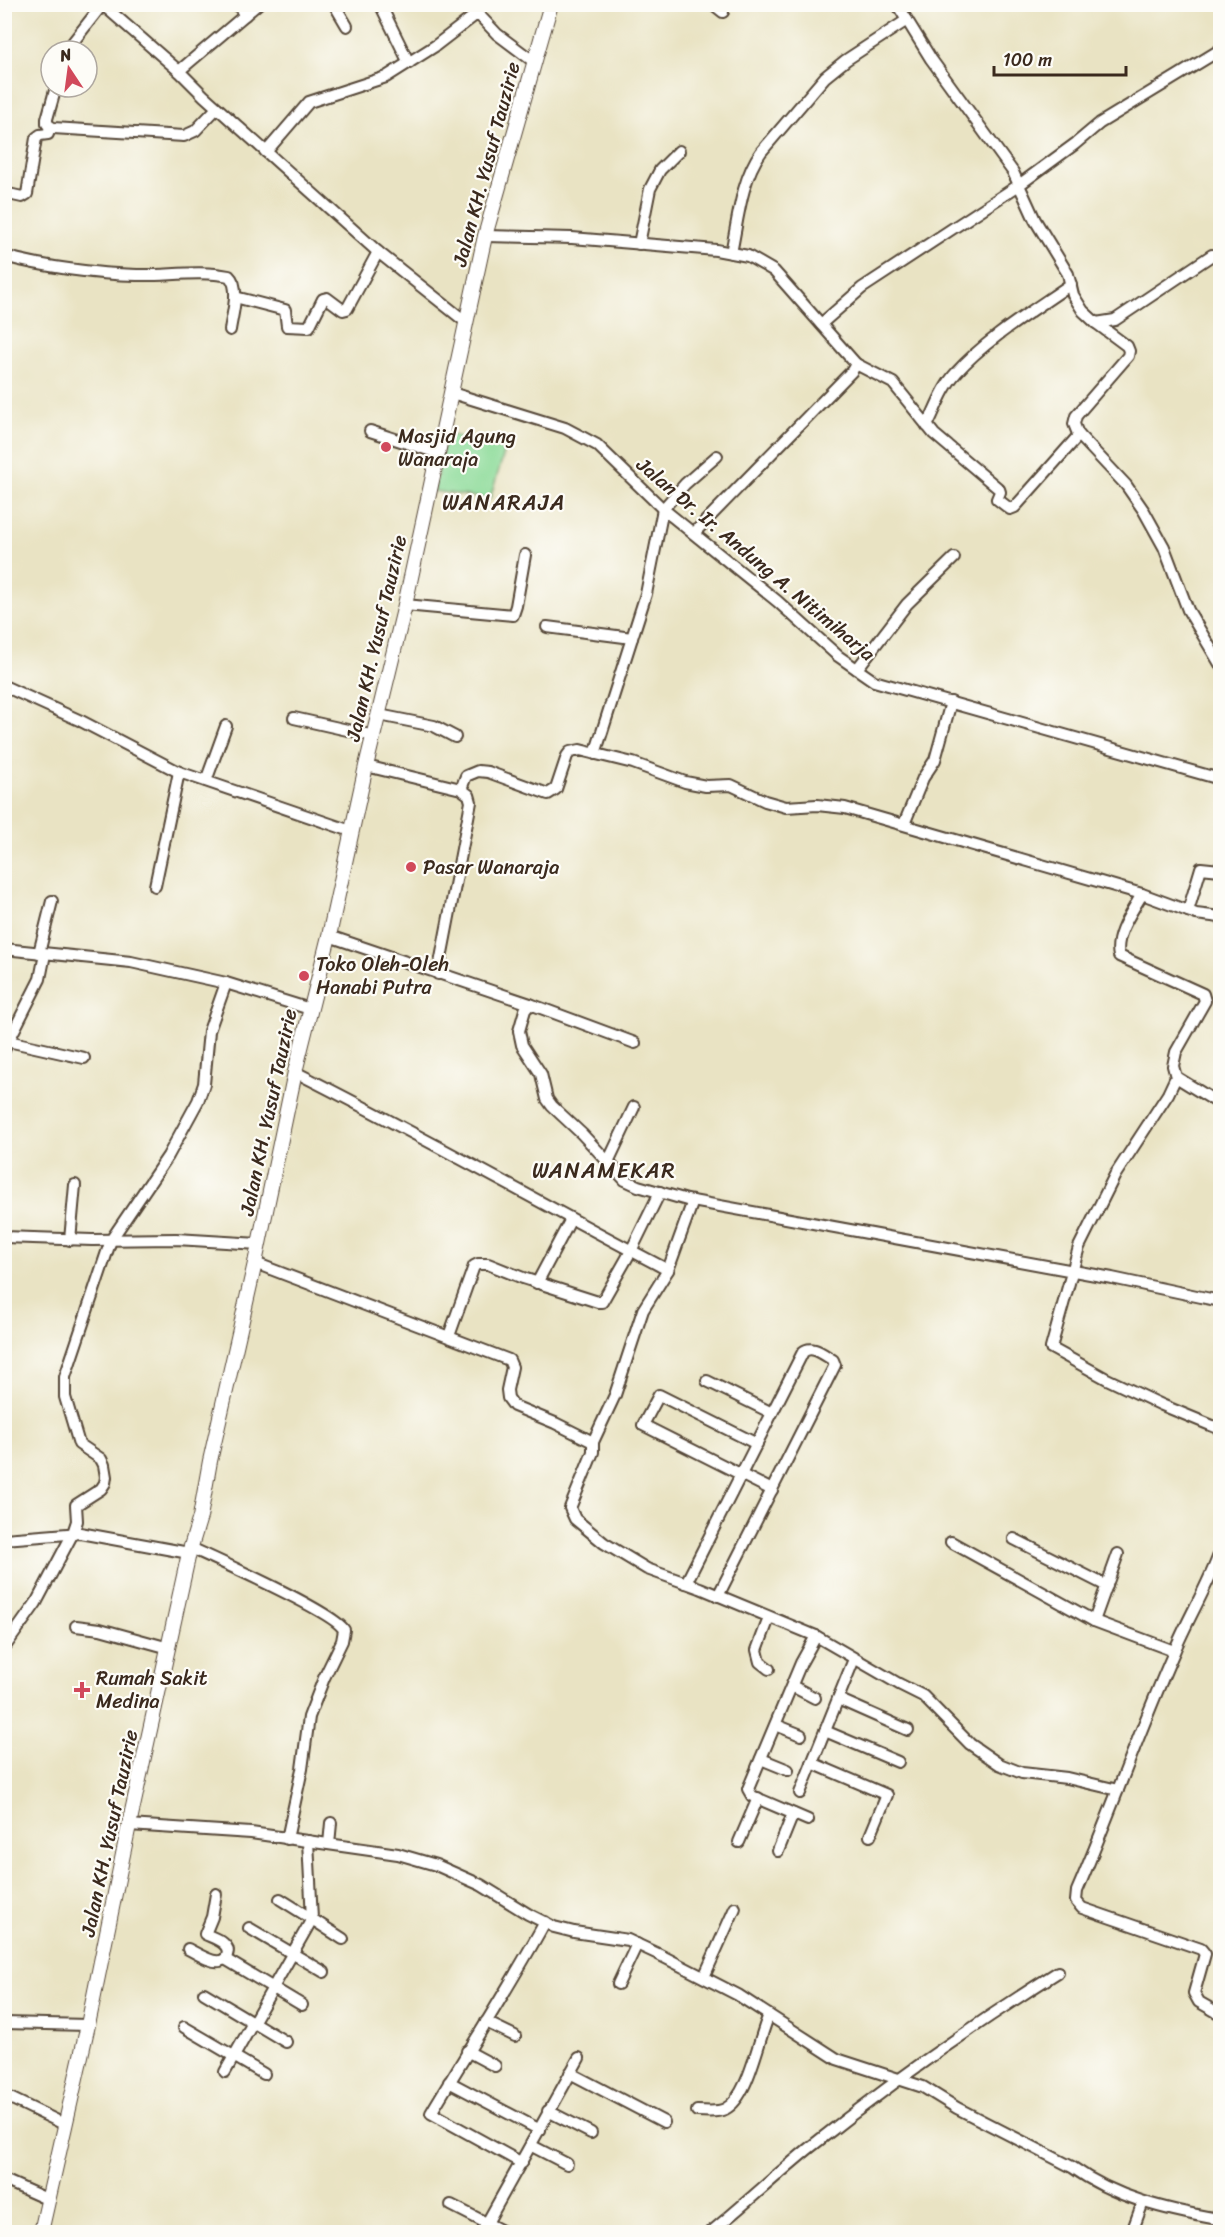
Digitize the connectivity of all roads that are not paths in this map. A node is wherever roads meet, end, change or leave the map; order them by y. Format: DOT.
graph roads {
  1 [pos="237,4"];
  2 [pos="258,4"];
  3 [pos="334,4"];
  4 [pos="380,4"];
  5 [pos="551,4"];
  6 [pos="713,4"];
  7 [pos="897,4"];
  8 [pos="102,5"];
  9 [pos="723,12"];
  10 [pos="244,15"];
  11 [pos="907,20"];
  12 [pos="347,26"];
  13 [pos="75,39"];
  14 [pos="1221,50"];
  15 [pos="533,62"];
  16 [pos="409,63"];
  17 [pos="179,70"];
  18 [pos="53,99"];
  19 [pos="217,108"];
  20 [pos="50,128"];
  21 [pos="679,151"];
  22 [pos="266,152"];
  23 [pos="1019,185"];
  24 [pos="4,193"];
  25 [pos="485,236"];
  26 [pos="639,244"];
  27 [pos="378,252"];
  28 [pos="731,253"];
  29 [pos="1212,255"];
  30 [pos="4,256"];
  31 [pos="1071,284"];
  32 [pos="235,297"];
  33 [pos="466,322"];
  34 [pos="1096,323"];
  35 [pos="821,324"];
  36 [pos="230,330"];
  37 [pos="856,364"];
  38 [pos="452,393"];
  39 [pos="927,426"];
  40 [pos="370,431"];
  41 [pos="1079,435"];
  42 [pos="438,453"];
  43 [pos="717,456"];
  44 [pos="663,509"];
  45 [pos="694,533"];
  46 [pos="525,555"];
  47 [pos="954,558"];
  48 [pos="405,605"];
  49 [pos="548,627"];
  50 [pos="632,638"];
  51 [pos="1221,664"];
  52 [pos="857,669"];
  53 [pos="4,686"];
  54 [pos="951,702"];
  55 [pos="379,715"];
  56 [pos="294,718"];
  57 [pos="226,726"];
  58 [pos="374,736"];
  59 [pos="455,737"];
  60 [pos="595,754"];
  61 [pos="366,766"];
  62 [pos="179,772"];
  63 [pos="1221,779"];
  64 [pos="206,781"];
  65 [pos="461,789"];
  66 [pos="904,824"];
  67 [pos="351,831"];
  68 [pos="1221,870"];
  69 [pos="155,886"];
  70 [pos="1142,894"];
  71 [pos="52,901"];
  72 [pos="1188,911"];
  73 [pos="1221,917"];
  74 [pos="329,936"];
  75 [pos="4,949"];
  76 [pos="42,954"];
  77 [pos="438,974"];
  78 [pos="226,983"];
  79 [pos="530,1004"];
  80 [pos="310,1009"];
  81 [pos="635,1043"];
  82 [pos="6,1045"];
  83 [pos="84,1058"];
  84 [pos="296,1072"];
  85 [pos="1176,1077"];
  86 [pos="1221,1104"];
  87 [pos="634,1107"];
  88 [pos="608,1162"];
  89 [pos="75,1185"];
  90 [pos="660,1192"];
  91 [pos="693,1201"];
  92 [pos="571,1219"];
  93 [pos="4,1237"];
  94 [pos="70,1239"];
  95 [pos="111,1240"];
  96 [pos="259,1244"];
  97 [pos="631,1251"];
  98 [pos="255,1263"];
  99 [pos="668,1270"];
  100 [pos="1073,1272"];
  101 [pos="537,1283"];
  102 [pos="1221,1301"];
  103 [pos="449,1336"];
  104 [pos="707,1381"];
  105 [pos="772,1413"];
  106 [pos="1221,1429"];
  107 [pos="593,1442"];
  108 [pos="757,1444"];
  109 [pos="741,1474"];
  110 [pos="772,1490"];
  111 [pos="73,1533"];
  112 [pos="4,1539"];
  113 [pos="1014,1539"];
  114 [pos="951,1542"];
  115 [pos="190,1550"];
  116 [pos="1118,1554"];
  117 [pos="1219,1559"];
  118 [pos="686,1583"];
  119 [pos="1107,1586"];
  120 [pos="718,1596"];
  121 [pos="768,1618"];
  122 [pos="1094,1621"];
  123 [pos="76,1626"];
  124 [pos="816,1636"];
  125 [pos="4,1647"];
  126 [pos="169,1648"];
  127 [pos="1174,1651"];
  128 [pos="854,1659"];
  129 [pos="769,1669"];
  130 [pos="792,1686"];
  131 [pos="815,1698"];
  132 [pos="838,1699"];
  133 [pos="776,1725"];
  134 [pos="908,1730"];
  135 [pos="825,1731"];
  136 [pos="801,1735"];
  137 [pos="761,1759"];
  138 [pos="898,1762"];
  139 [pos="812,1763"];
  140 [pos="788,1770"];
  141 [pos="1118,1790"];
  142 [pos="800,1793"];
  143 [pos="758,1798"];
  144 [pos="793,1814"];
  145 [pos="808,1820"];
  146 [pos="331,1823"];
  147 [pos="129,1825"];
  148 [pos="870,1836"];
  149 [pos="287,1839"];
  150 [pos="308,1841"];
  151 [pos="739,1842"];
  152 [pos="329,1844"];
  153 [pos="778,1851"];
  154 [pos="216,1894"];
  155 [pos="280,1899"];
  156 [pos="735,1908"];
  157 [pos="312,1919"];
  158 [pos="544,1922"];
  159 [pos="249,1928"];
  160 [pos="343,1939"];
  161 [pos="638,1944"];
  162 [pos="188,1949"];
  163 [pos="292,1954"];
  164 [pos="225,1959"];
  165 [pos="324,1972"];
  166 [pos="1058,1972"];
  167 [pos="704,1977"];
  168 [pos="618,1984"];
  169 [pos="273,1988"];
  170 [pos="204,1993"];
  171 [pos="302,2005"];
  172 [pos="1221,2014"];
  173 [pos="769,2015"];
  174 [pos="253,2022"];
  175 [pos="486,2022"];
  176 [pos="4,2023"];
  177 [pos="88,2025"];
  178 [pos="184,2027"];
  179 [pos="515,2036"];
  180 [pos="286,2042"];
  181 [pos="467,2051"];
  182 [pos="234,2056"];
  183 [pos="579,2058"];
  184 [pos="495,2066"];
  185 [pos="225,2072"];
  186 [pos="570,2073"];
  187 [pos="264,2074"];
  188 [pos="901,2079"];
  189 [pos="449,2082"];
  190 [pos="6,2096"];
  191 [pos="548,2110"];
  192 [pos="697,2111"];
  193 [pos="664,2122"];
  194 [pos="66,2125"];
  195 [pos="540,2130"];
  196 [pos="591,2133"];
  197 [pos="532,2146"];
  198 [pos="522,2163"];
  199 [pos="567,2164"];
  200 [pos="4,2180"];
  201 [pos="49,2200"];
  202 [pos="1143,2202"];
  203 [pos="451,2205"];
  204 [pos="1221,2206"];
  205 [pos="1219,2220"];
  206 [pos="485,2228"];
  207 [pos="41,2232"];
  208 [pos="504,2232"];
  209 [pos="711,2232"];
  210 [pos="1132,2232"];
  1 -- 10 [label="street"];
  2 -- 10 [label="street"];
  3 -- 12 [label="street"];
  4 -- 16 [label="street"];
  5 -- 15 [label="main road, Jalan KH. Yusuf Tauzirie"];
  6 -- 9 [label="street"];
  7 -- 11 [label="street"];
  8 -- 13 [label="street"];
  8 -- 17 [label="street"];
  10 -- 17 [label="street"];
  11 -- 23 [label="street"];
  11 -- 28 [label="street"];
  14 -- 23 [label="street"];
  15 -- 16 [label="street"];
  15 -- 25 [label="main road, Jalan KH. Yusuf Tauzirie"];
  16 -- 22 [label="street"];
  17 -- 19 [label="street"];
  18 -- 20 [label="street"];
  19 -- 20 [label="street"];
  19 -- 22 [label="street"];
  20 -- 24 [label="street"];
  21 -- 26 [label="street"];
  22 -- 27 [label="street"];
  23 -- 31 [label="street"];
  23 -- 35 [label="street"];
  25 -- 26 [label="street"];
  25 -- 33 [label="main road, Jalan KH. Yusuf Tauzirie"];
  26 -- 28 [label="street"];
  27 -- 32 [label="street"];
  27 -- 33 [label="street"];
  28 -- 35 [label="street"];
  29 -- 34 [label="street"];
  30 -- 32 [label="street"];
  31 -- 34 [label="street"];
  31 -- 39 [label="street"];
  32 -- 36 [label="street"];
  33 -- 38 [label="main road, Jalan KH. Yusuf Tauzirie"];
  34 -- 41 [label="street"];
  35 -- 37 [label="street"];
  37 -- 39 [label="street"];
  37 -- 45 [label="street"];
  38 -- 42 [label="main road, Jalan KH. Yusuf Tauzirie"];
  38 -- 44 [label="street, Jalan Dr. Ir. Andung A. Nitimiharja"];
  39 -- 41 [label="street"];
  40 -- 42 [label="street"];
  41 -- 51 [label="street"];
  42 -- 48 [label="main road, Jalan KH. Yusuf Tauzirie"];
  43 -- 44 [label="street"];
  44 -- 45 [label="street, Jalan Dr. Ir. Andung A. Nitimiharja"];
  44 -- 50 [label="street"];
  45 -- 52 [label="street, Jalan Dr. Ir. Andung A. Nitimiharja"];
  46 -- 48 [label="street"];
  47 -- 52 [label="street"];
  48 -- 55 [label="main road, Jalan KH. Yusuf Tauzirie"];
  49 -- 50 [label="street"];
  50 -- 60 [label="street"];
  52 -- 54 [label="street, Jalan Dr. Ir. Andung A. Nitimiharja"];
  53 -- 62 [label="street"];
  54 -- 63 [label="street, Jalan Dr. Ir. Andung A. Nitimiharja"];
  54 -- 66 [label="street"];
  55 -- 58 [label="main road, Jalan KH. Yusuf Tauzirie"];
  55 -- 59 [label="street"];
  56 -- 58 [label="street"];
  57 -- 64 [label="street"];
  58 -- 61 [label="main road, Jalan KH. Yusuf Tauzirie"];
  60 -- 65 [label="street"];
  60 -- 66 [label="street"];
  61 -- 65 [label="street"];
  61 -- 67 [label="main road, Jalan KH. Yusuf Tauzirie"];
  62 -- 64 [label="street"];
  62 -- 69 [label="street"];
  64 -- 67 [label="street"];
  65 -- 77 [label="street"];
  66 -- 70 [label="street"];
  67 -- 74 [label="main road, Jalan KH. Yusuf Tauzirie"];
  68 -- 72 [label="street"];
  70 -- 72 [label="street"];
  70 -- 85 [label="street"];
  71 -- 76 [label="street"];
  72 -- 73 [label="street"];
  74 -- 77 [label="street"];
  74 -- 80 [label="main road, Jalan KH. Yusuf Tauzirie"];
  75 -- 76 [label="street"];
  76 -- 78 [label="street"];
  76 -- 82 [label="street"];
  77 -- 79 [label="street"];
  78 -- 80 [label="street"];
  78 -- 95 [label="street"];
  79 -- 81 [label="street"];
  79 -- 88 [label="street"];
  80 -- 84 [label="main road, Jalan KH. Yusuf Tauzirie"];
  82 -- 83 [label="street"];
  84 -- 92 [label="street"];
  84 -- 96 [label="main road, Jalan KH. Yusuf Tauzirie"];
  85 -- 86 [label="street"];
  85 -- 100 [label="street"];
  87 -- 88 [label="street"];
  88 -- 90 [label="street"];
  89 -- 94 [label="street"];
  90 -- 91 [label="street"];
  90 -- 97 [label="street"];
  91 -- 99 [label="street"];
  91 -- 100 [label="street"];
  92 -- 97 [label="street"];
  92 -- 101 [label="street"];
  93 -- 94 [label="street"];
  94 -- 95 [label="street"];
  95 -- 96 [label="street"];
  95 -- 111 [label="street"];
  96 -- 98 [label="main road, Jalan KH. Yusuf Tauzirie"];
  97 -- 99 [label="street"];
  97 -- 101 [label="street"];
  98 -- 103 [label="street"];
  98 -- 115 [label="main road, Jalan KH. Yusuf Tauzirie"];
  99 -- 107 [label="street"];
  100 -- 102 [label="street"];
  100 -- 106 [label="street"];
  101 -- 103 [label="street"];
  103 -- 107 [label="street"];
  104 -- 105 [label="street"];
  105 -- 108 [label="street"];
  105 -- 110 [label="street"];
  107 -- 118 [label="street"];
  108 -- 109 [label="street"];
  108 -- 109 [label="street"];
  109 -- 110 [label="street"];
  109 -- 118 [label="street"];
  110 -- 120 [label="street"];
  111 -- 112 [label="street"];
  111 -- 115 [label="street"];
  111 -- 125 [label="street"];
  113 -- 119 [label="street"];
  114 -- 122 [label="street"];
  115 -- 126 [label="main road, Jalan KH. Yusuf Tauzirie"];
  115 -- 149 [label="street"];
  116 -- 119 [label="street"];
  117 -- 127 [label="street"];
  118 -- 120 [label="street"];
  119 -- 122 [label="street"];
  120 -- 121 [label="street"];
  121 -- 124 [label="street"];
  121 -- 129 [label="street"];
  122 -- 127 [label="street"];
  123 -- 126 [label="street"];
  124 -- 128 [label="street"];
  124 -- 130 [label="street"];
  126 -- 147 [label="main road, Jalan KH. Yusuf Tauzirie"];
  127 -- 141 [label="street"];
  128 -- 132 [label="street"];
  128 -- 141 [label="street"];
  130 -- 131 [label="street"];
  130 -- 133 [label="street"];
  132 -- 134 [label="street"];
  132 -- 135 [label="street"];
  133 -- 136 [label="street"];
  133 -- 137 [label="street"];
  135 -- 138 [label="street"];
  135 -- 139 [label="street"];
  137 -- 140 [label="street"];
  137 -- 143 [label="street"];
  139 -- 142 [label="street"];
  139 -- 148 [label="street"];
  141 -- 172 [label="street"];
  143 -- 144 [label="street"];
  143 -- 151 [label="street"];
  144 -- 145 [label="street"];
  144 -- 153 [label="street"];
  146 -- 152 [label="street"];
  147 -- 149 [label="street"];
  147 -- 177 [label="main road, Jalan KH. Yusuf Tauzirie"];
  149 -- 150 [label="street"];
  150 -- 152 [label="street"];
  150 -- 157 [label="street"];
  152 -- 158 [label="street"];
  154 -- 164 [label="street"];
  155 -- 157 [label="street"];
  156 -- 167 [label="street"];
  157 -- 160 [label="street"];
  157 -- 163 [label="street"];
  158 -- 161 [label="street"];
  158 -- 175 [label="street"];
  159 -- 163 [label="street"];
  161 -- 167 [label="street"];
  161 -- 168 [label="street"];
  162 -- 164 [label="street"];
  163 -- 165 [label="street"];
  163 -- 169 [label="street"];
  164 -- 169 [label="street"];
  166 -- 188 [label="street"];
  167 -- 173 [label="street"];
  169 -- 171 [label="street"];
  169 -- 174 [label="street"];
  170 -- 174 [label="street"];
  173 -- 188 [label="street"];
  173 -- 192 [label="street"];
  174 -- 180 [label="street"];
  174 -- 182 [label="street"];
  175 -- 179 [label="street"];
  175 -- 181 [label="street"];
  176 -- 177 [label="street"];
  177 -- 194 [label="main road, Jalan KH. Yusuf Tauzirie"];
  178 -- 182 [label="street"];
  181 -- 184 [label="street"];
  181 -- 189 [label="street"];
  182 -- 185 [label="street"];
  182 -- 187 [label="street"];
  183 -- 186 [label="street"];
  186 -- 191 [label="street"];
  186 -- 193 [label="street"];
  188 -- 202 [label="street"];
  188 -- 209 [label="street"];
  189 -- 195 [label="street"];
  189 -- 198 [label="street"];
  190 -- 194 [label="street"];
  191 -- 195 [label="street"];
  191 -- 196 [label="street"];
  194 -- 201 [label="main road, Jalan KH. Yusuf Tauzirie"];
  195 -- 197 [label="street"];
  197 -- 198 [label="street"];
  197 -- 199 [label="street"];
  198 -- 206 [label="street"];
  200 -- 201 [label="street"];
  201 -- 207 [label="main road, Jalan KH. Yusuf Tauzirie"];
  202 -- 205 [label="street"];
  202 -- 210 [label="street"];
  203 -- 206 [label="street"];
  204 -- 205 [label="street"];
  206 -- 208 [label="street"];
}
